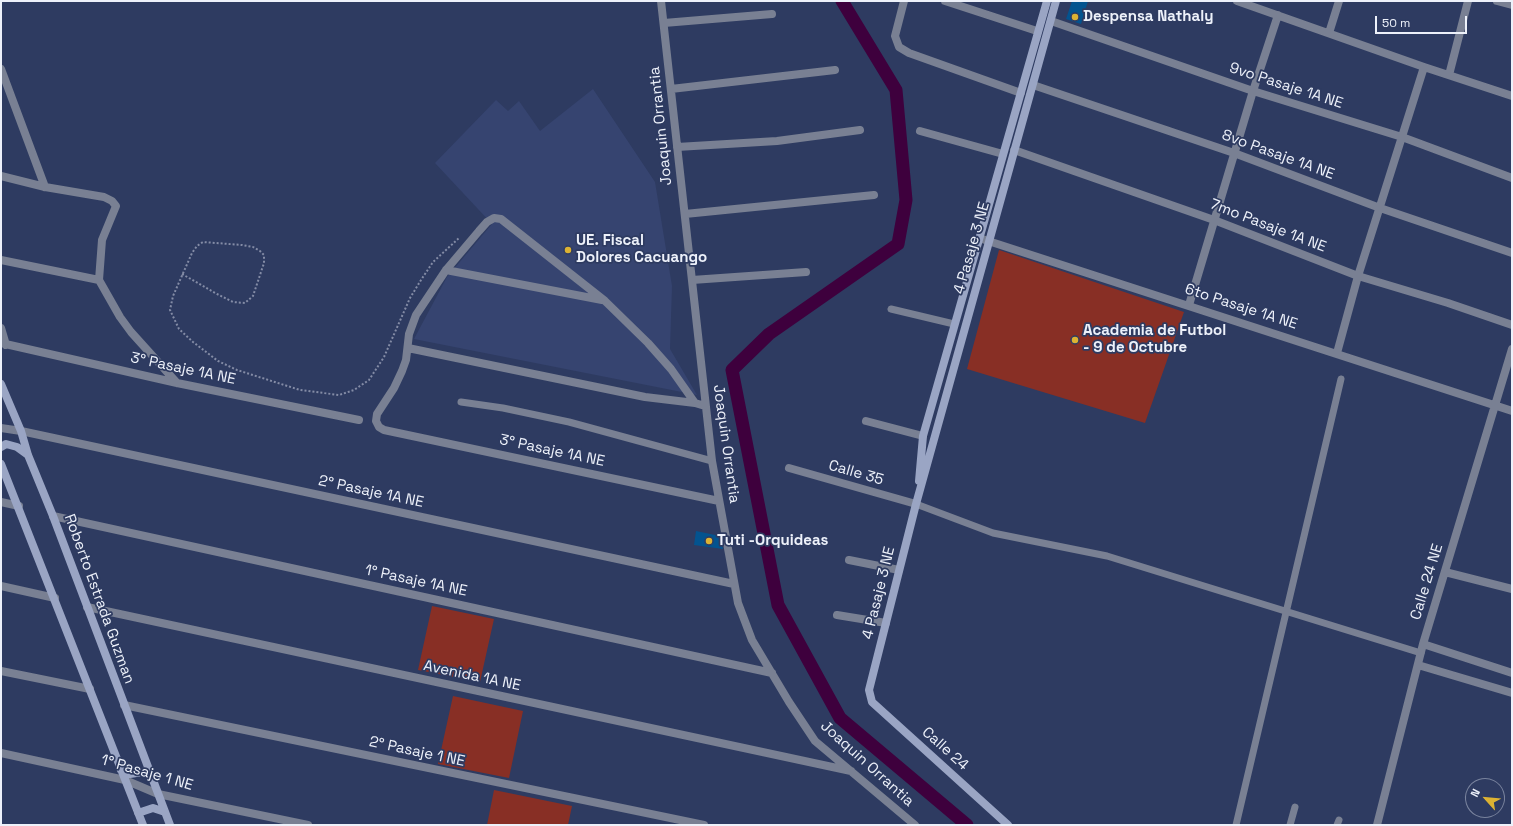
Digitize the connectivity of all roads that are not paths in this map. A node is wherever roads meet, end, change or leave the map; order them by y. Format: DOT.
graph roads {
  1 [pos="661,1"];
  2 [pos="904,1"];
  3 [pos="945,1"];
  4 [pos="1047,1"];
  5 [pos="1056,1"];
  6 [pos="1237,1"];
  7 [pos="1339,1"];
  8 [pos="1468,1"];
  9 [pos="1497,1"];
  10 [pos="1512,5"];
  11 [pos="772,14"];
  12 [pos="1278,15"];
  13 [pos="1050,21"];
  14 [pos="664,23"];
  15 [pos="1037,31"];
  16 [pos="1330,33"];
  17 [pos="1424,67"];
  18 [pos="1,69"];
  19 [pos="835,70"];
  20 [pos="1449,75"];
  21 [pos="1032,85"];
  22 [pos="671,89"];
  23 [pos="1253,91"];
  24 [pos="1021,93"];
  25 [pos="1512,96"];
  26 [pos="860,130"];
  27 [pos="920,131"];
  28 [pos="1402,137"];
  29 [pos="677,147"];
  30 [pos="1014,150"];
  31 [pos="1234,153"];
  32 [pos="1003,154"];
  33 [pos="1,176"];
  34 [pos="1512,178"];
  35 [pos="45,187"];
  36 [pos="874,195"];
  37 [pos="1380,208"];
  38 [pos="685,214"];
  39 [pos="1214,220"];
  40 [pos="979,238"];
  41 [pos="988,241"];
  42 [pos="1512,253"];
  43 [pos="1,260"];
  44 [pos="446,270"];
  45 [pos="806,272"];
  46 [pos="1358,276"];
  47 [pos="99,280"];
  48 [pos="692,280"];
  49 [pos="605,300"];
  50 [pos="1189,305"];
  51 [pos="892,308"];
  52 [pos="954,324"];
  53 [pos="1512,325"];
  54 [pos="1,328"];
  55 [pos="4,344"];
  56 [pos="408,348"];
  57 [pos="1512,349"];
  58 [pos="1337,353"];
  59 [pos="1341,379"];
  60 [pos="177,383"];
  61 [pos="1,384"];
  62 [pos="8,401"];
  63 [pos="461,402"];
  64 [pos="695,403"];
  65 [pos="1,406"];
  66 [pos="705,406"];
  67 [pos="1494,406"];
  68 [pos="1512,411"];
  69 [pos="359,420"];
  70 [pos="866,422"];
  71 [pos="1,428"];
  72 [pos="21,431"];
  73 [pos="923,436"];
  74 [pos="1,447"];
  75 [pos="28,456"];
  76 [pos="712,461"];
  77 [pos="1,464"];
  78 [pos="789,468"];
  79 [pos="720,501"];
  80 [pos="1,502"];
  81 [pos="916,504"];
  82 [pos="19,506"];
  83 [pos="53,516"];
  84 [pos="849,560"];
  85 [pos="899,570"];
  86 [pos="1445,572"];
  87 [pos="734,584"];
  88 [pos="1,586"];
  89 [pos="1512,589"];
  90 [pos="54,598"];
  91 [pos="87,607"];
  92 [pos="1287,611"];
  93 [pos="837,615"];
  94 [pos="886,624"];
  95 [pos="1422,649"];
  96 [pos="1418,665"];
  97 [pos="1,671"];
  98 [pos="772,673"];
  99 [pos="1512,673"];
  100 [pos="90,689"];
  101 [pos="869,690"];
  102 [pos="1512,693"];
  103 [pos="124,706"];
  104 [pos="1,753"];
  105 [pos="121,770"];
  106 [pos="149,771"];
  107 [pos="852,772"];
  108 [pos="125,780"];
  109 [pos="158,794"];
  110 [pos="1295,808"];
  111 [pos="165,812"];
  112 [pos="138,813"];
  113 [pos="143,825"];
  114 [pos="170,825"];
  115 [pos="308,825"];
  116 [pos="704,825"];
  117 [pos="915,825"];
  118 [pos="1008,825"];
  119 [pos="1236,825"];
  120 [pos="1290,825"];
  121 [pos="1377,825"];
  1 -- 14 [label="street, Joaquin Orrantia"];
  2 -- 24 [label="street"];
  3 -- 15 [label="street"];
  4 -- 15 [label="street, 4 Pasaje 3 NE"];
  5 -- 13 [label="street, 4 Pasaje 3 NE"];
  6 -- 12 [label="street"];
  7 -- 16 [label="street"];
  8 -- 20 [label="street"];
  9 -- 10 [label="street"];
  11 -- 14 [label="street"];
  12 -- 16 [label="street"];
  12 -- 23 [label="street"];
  13 -- 21 [label="street, 4 Pasaje 3 NE"];
  13 -- 23 [label="street, 9vo Pasaje 1A NE"];
  14 -- 22 [label="street, Joaquin Orrantia"];
  15 -- 24 [label="street, 4 Pasaje 3 NE"];
  16 -- 17 [label="street"];
  17 -- 20 [label="street"];
  17 -- 28 [label="street"];
  18 -- 35 [label="street"];
  19 -- 22 [label="street"];
  20 -- 25 [label="street"];
  21 -- 30 [label="street, 4 Pasaje 3 NE"];
  21 -- 31 [label="street, 8vo Pasaje 1A NE"];
  22 -- 29 [label="street, Joaquin Orrantia"];
  23 -- 28 [label="street, 9vo Pasaje 1A NE"];
  23 -- 31 [label="street"];
  24 -- 32 [label="street, 4 Pasaje 3 NE"];
  26 -- 29 [label="street"];
  27 -- 32 [label="street"];
  28 -- 34 [label="street, 9vo Pasaje 1A NE"];
  28 -- 37 [label="street"];
  29 -- 38 [label="street, Joaquin Orrantia"];
  30 -- 39 [label="street, 7mo Pasaje 1A NE"];
  30 -- 41 [label="street, 4 Pasaje 3 NE"];
  31 -- 37 [label="street, 8vo Pasaje 1A NE"];
  31 -- 39 [label="street"];
  32 -- 40 [label="street, 4 Pasaje 3 NE"];
  33 -- 35 [label="street"];
  35 -- 47 [label="street"];
  36 -- 38 [label="street"];
  37 -- 42 [label="street, 8vo Pasaje 1A NE"];
  37 -- 46 [label="street"];
  38 -- 48 [label="street, Joaquin Orrantia"];
  39 -- 46 [label="street, 7mo Pasaje 1A NE"];
  39 -- 50 [label="street"];
  40 -- 41 [label="street, 6to Pasaje 1A NE"];
  40 -- 52 [label="street, 4 Pasaje 3 NE"];
  41 -- 50 [label="street, 6to Pasaje 1A NE"];
  41 -- 81 [label="street, 4 Pasaje 3 NE"];
  43 -- 47 [label="street"];
  44 -- 49 [label="street"];
  44 -- 49 [label="street"];
  44 -- 56 [label="street"];
  45 -- 48 [label="street"];
  46 -- 53 [label="street, 7mo Pasaje 1A NE"];
  46 -- 58 [label="street"];
  47 -- 60 [label="street"];
  48 -- 66 [label="street, Joaquin Orrantia"];
  49 -- 64 [label="street"];
  50 -- 58 [label="street, 6to Pasaje 1A NE"];
  51 -- 52 [label="lane"];
  52 -- 73 [label="street, 4 Pasaje 3 NE"];
  54 -- 55 [label="street"];
  55 -- 60 [label="street, 3° Pasaje 1A NE"];
  56 -- 64 [label="street"];
  56 -- 79 [label="street, 3° Pasaje 1A NE"];
  57 -- 67 [label="street, Calle 24 NE"];
  58 -- 67 [label="street, 6to Pasaje 1A NE"];
  59 -- 92 [label="lane"];
  60 -- 69 [label="street, 3° Pasaje 1A NE"];
  61 -- 62 [label="street, Roberto Estrada Guzman"];
  62 -- 65 [label="street"];
  62 -- 72 [label="street, Roberto Estrada Guzman"];
  63 -- 76 [label="lane"];
  64 -- 66 [label="street"];
  66 -- 76 [label="street, Joaquin Orrantia"];
  67 -- 68 [label="street, 6to Pasaje 1A NE"];
  67 -- 86 [label="street, Calle 24 NE"];
  70 -- 73 [label="street"];
  71 -- 72 [label="street, 2° Pasaje 1A NE"];
  72 -- 75 [label="street, Roberto Estrada Guzman"];
  72 -- 87 [label="street, 2° Pasaje 1A NE"];
  73 -- 81 [label="street, 4 Pasaje 3 NE"];
  74 -- 75 [label="street"];
  75 -- 83 [label="street, Roberto Estrada Guzman"];
  76 -- 79 [label="street, Joaquin Orrantia"];
  77 -- 82 [label="street"];
  78 -- 81 [label="street, Calle 35"];
  79 -- 87 [label="street, Joaquin Orrantia"];
  80 -- 82 [label="street"];
  81 -- 85 [label="street, 4 Pasaje 3 NE"];
  81 -- 92 [label="lane"];
  82 -- 90 [label="street"];
  83 -- 91 [label="street, Roberto Estrada Guzman"];
  83 -- 98 [label="street, 1° Pasaje 1A NE"];
  84 -- 85 [label="street"];
  85 -- 94 [label="street, 4 Pasaje 3 NE"];
  86 -- 89 [label="street"];
  86 -- 95 [label="street, Calle 24 NE"];
  87 -- 98 [label="street, Joaquin Orrantia"];
  88 -- 90 [label="street"];
  90 -- 100 [label="street"];
  91 -- 103 [label="street, Roberto Estrada Guzman"];
  91 -- 107 [label="street, Avenida 1A NE"];
  92 -- 95 [label="lane"];
  92 -- 119 [label="lane"];
  93 -- 94 [label="street"];
  94 -- 101 [label="street, 4 Pasaje 3 NE"];
  95 -- 96 [label="street, Calle 24 NE"];
  95 -- 99 [label="street"];
  96 -- 102 [label="street"];
  96 -- 121 [label="street, Calle 24 NE"];
  97 -- 100 [label="street"];
  98 -- 107 [label="street, Joaquin Orrantia"];
  100 -- 105 [label="street"];
  101 -- 118 [label="street, Calle 24"];
  103 -- 106 [label="street, Roberto Estrada Guzman"];
  103 -- 116 [label="street, 2° Pasaje 1 NE"];
  104 -- 108 [label="street, 1° Pasaje 1 NE"];
  105 -- 106 [label="street"];
  105 -- 108 [label="street"];
  106 -- 109 [label="street, Roberto Estrada Guzman"];
  107 -- 117 [label="street, Joaquin Orrantia"];
  108 -- 109 [label="street, 1° Pasaje 1 NE"];
  108 -- 112 [label="street"];
  109 -- 111 [label="street, Roberto Estrada Guzman"];
  109 -- 115 [label="street, 1° Pasaje 1 NE"];
  110 -- 120 [label="lane"];
  111 -- 112 [label="street"];
  111 -- 114 [label="street, Roberto Estrada Guzman"];
  112 -- 113 [label="street"];
}
